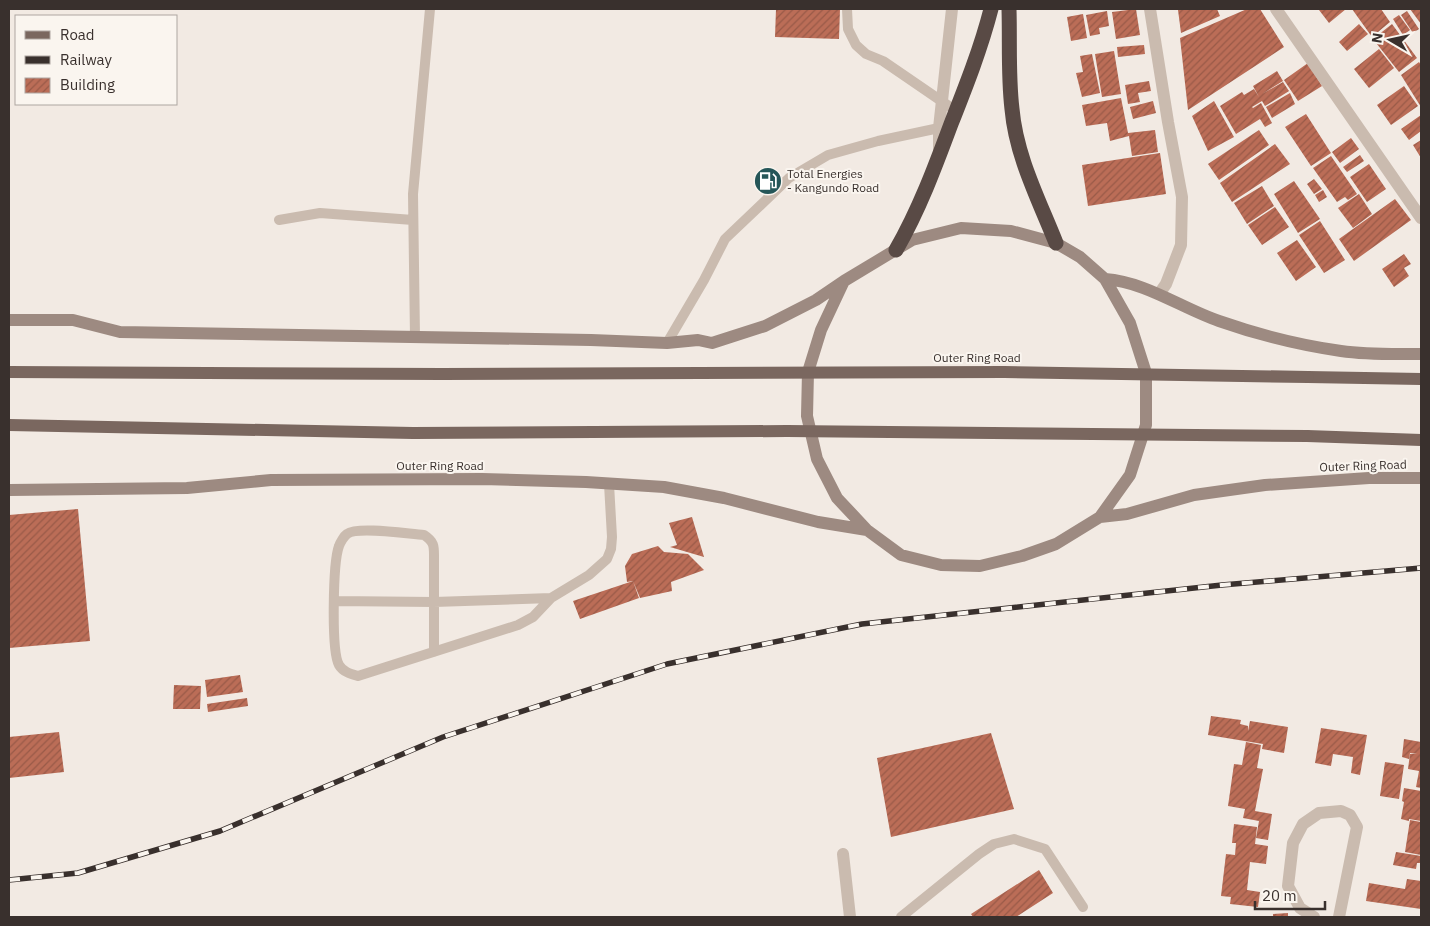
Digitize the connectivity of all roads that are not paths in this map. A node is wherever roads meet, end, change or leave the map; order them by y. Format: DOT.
graph roads {
  1 [pos="430,9"];
  2 [pos="847,9"];
  3 [pos="952,9"];
  4 [pos="991,9"];
  5 [pos="1009,9"];
  6 [pos="1150,9"];
  7 [pos="1276,9"];
  8 [pos="942,101"];
  9 [pos="956,111"];
  10 [pos="945,128"];
  11 [pos="1421,218"];
  12 [pos="279,220"];
  13 [pos="413,220"];
  14 [pos="1056,243"];
  15 [pos="896,250"];
  16 [pos="1105,279"];
  17 [pos="844,281"];
  18 [pos="1159,294"];
  19 [pos="9,320"];
  20 [pos="415,337"];
  21 [pos="667,343"];
  22 [pos="1421,354"];
  23 [pos="9,372"];
  24 [pos="1421,379"];
  25 [pos="9,425"];
  26 [pos="1421,440"];
  27 [pos="1421,478"];
  28 [pos="609,484"];
  29 [pos="9,490"];
  30 [pos="1100,518"];
  31 [pos="867,530"];
  32 [pos="551,598"];
  33 [pos="335,601"];
  34 [pos="434,602"];
  35 [pos="434,652"];
  36 [pos="843,854"];
  37 [pos="1083,907"];
  38 [pos="850,917"];
  39 [pos="901,917"];
  40 [pos="1314,917"];
  41 [pos="1339,917"];
  1 -- 13 [label="lane"];
  2 -- 8 [label="lane"];
  3 -- 8 [label="street"];
  4 -- 9 [label="highway"];
  5 -- 14 [label="highway"];
  6 -- 18 [label="street"];
  7 -- 11 [label="street"];
  8 -- 9 [label="lane"];
  8 -- 10 [label="street"];
  9 -- 10 [label="highway"];
  10 -- 15 [label="highway"];
  10 -- 21 [label="lane"];
  12 -- 13 [label="lane"];
  13 -- 20 [label="lane"];
  14 -- 15 [label="main road, Outer Ring Road"];
  14 -- 16 [label="main road, Outer Ring Road"];
  15 -- 17 [label="main road, Outer Ring Road"];
  16 -- 18 [label="main road"];
  16 -- 30 [label="main road, Outer Ring Road"];
  17 -- 21 [label="main road, Outer Ring Road"];
  17 -- 31 [label="main road, Outer Ring Road"];
  18 -- 22 [label="main road"];
  19 -- 20 [label="main road, Outer Ring Road"];
  20 -- 21 [label="main road, Outer Ring Road"];
  23 -- 24 [label="main road, Outer Ring Road, bridge"];
  25 -- 26 [label="main road, Outer Ring Road, bridge"];
  27 -- 30 [label="main road, Outer Ring Road"];
  28 -- 29 [label="main road, Outer Ring Road"];
  28 -- 31 [label="main road, Outer Ring Road"];
  28 -- 32 [label="lane"];
  30 -- 31 [label="main road, Outer Ring Road"];
  32 -- 34 [label="lane"];
  32 -- 35 [label="lane"];
  33 -- 34 [label="lane"];
  33 -- 34 [label="lane"];
  33 -- 35 [label="lane"];
  34 -- 35 [label="lane"];
  36 -- 38 [label="street"];
  37 -- 39 [label="lane"];
  40 -- 41 [label="street"];
}
